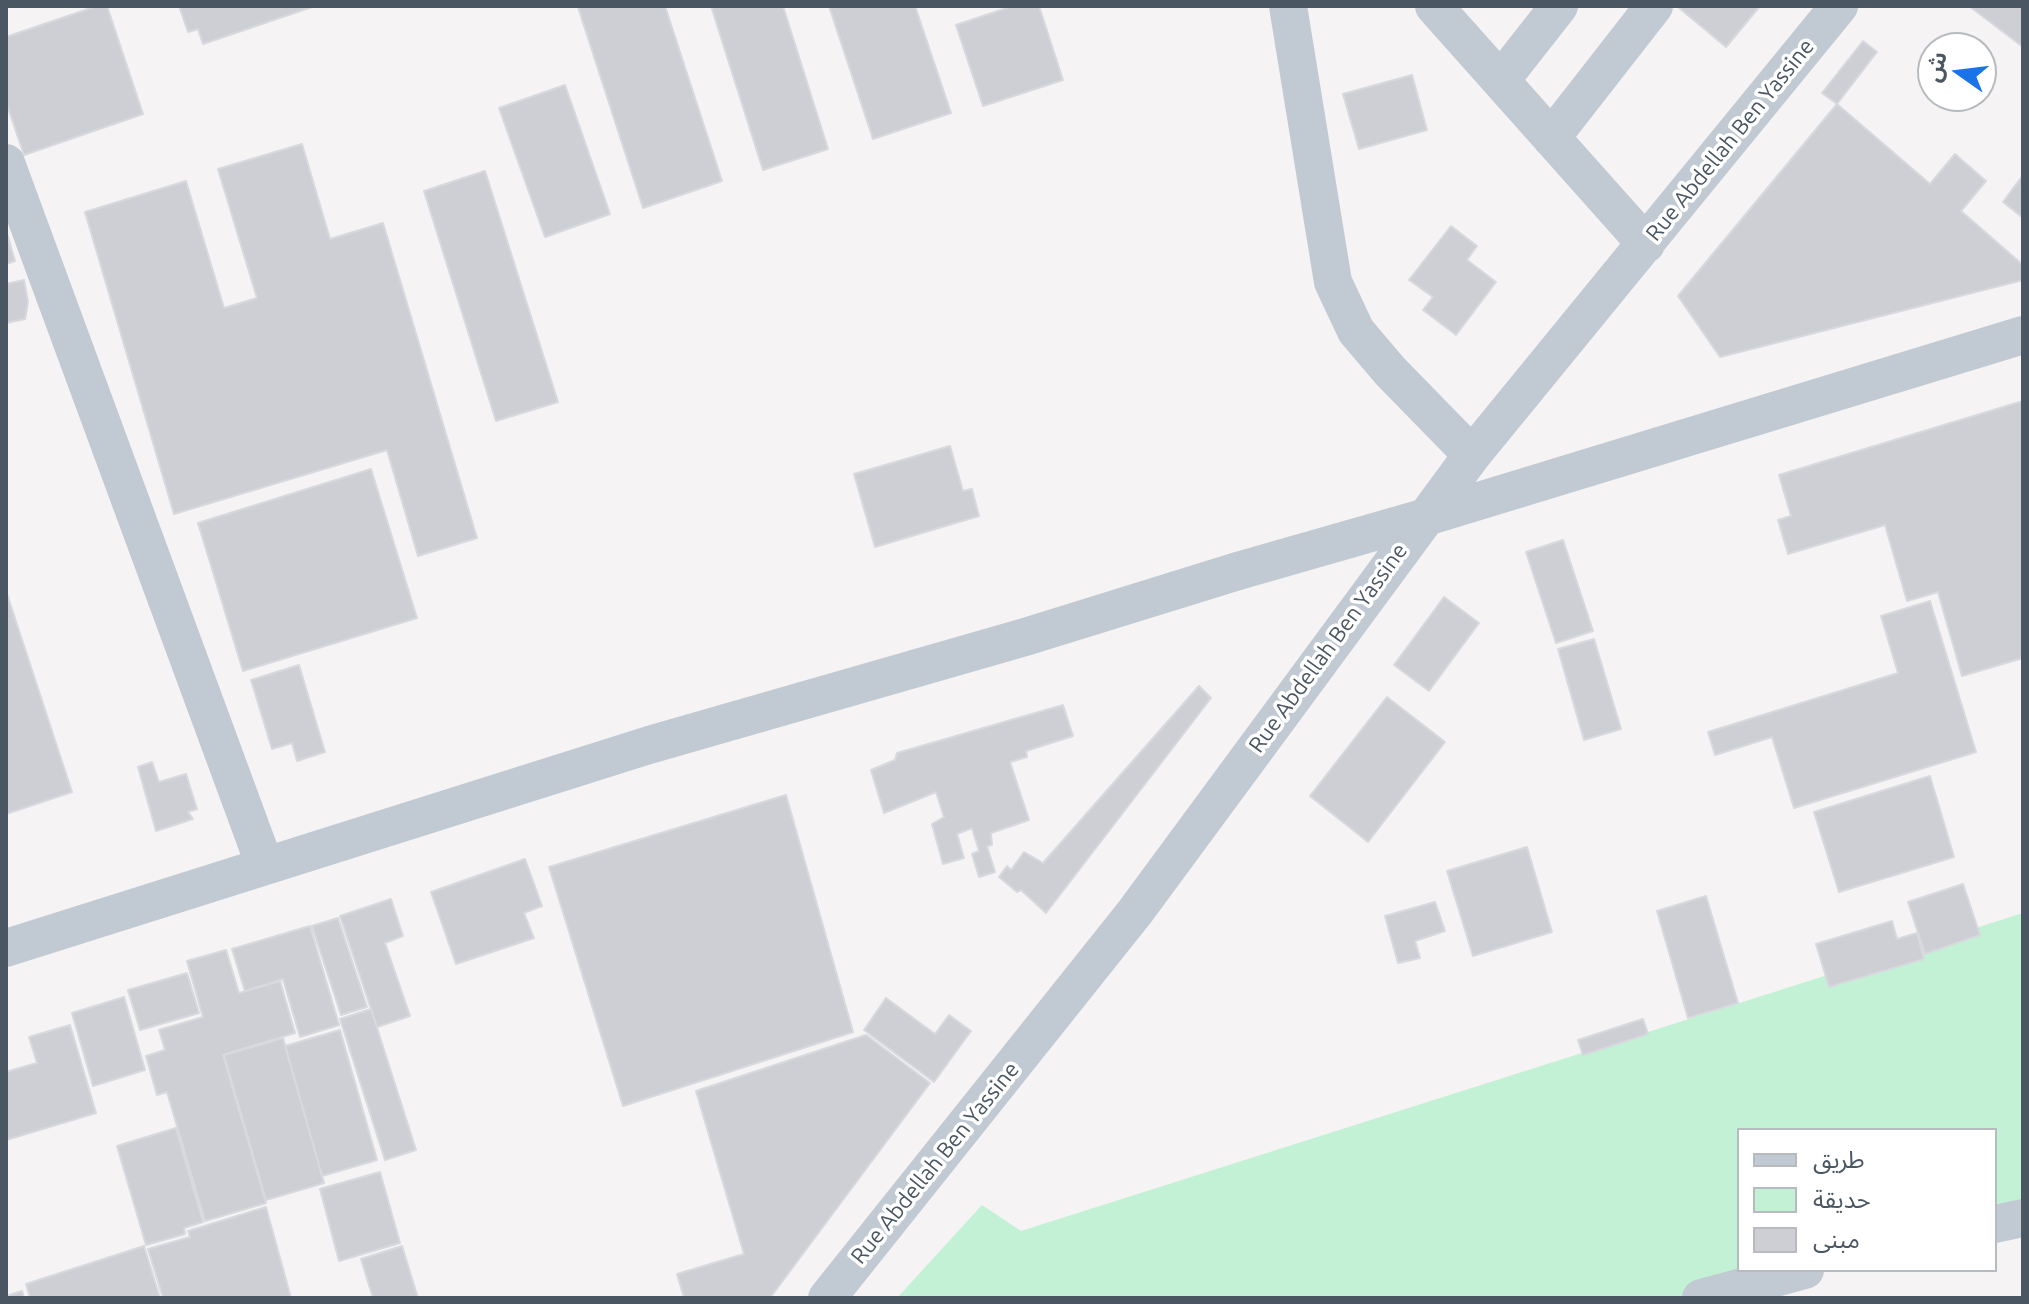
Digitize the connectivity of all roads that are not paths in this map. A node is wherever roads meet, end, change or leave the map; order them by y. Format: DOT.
graph roads {
  1 [pos="1288,6"];
  2 [pos="1434,6"];
  3 [pos="1559,6"];
  4 [pos="1654,6"];
  5 [pos="1839,6"];
  6 [pos="1501,80"];
  7 [pos="1551,138"];
  8 [pos="6,163"];
  9 [pos="1646,244"];
  10 [pos="2023,335"];
  11 [pos="1472,455"];
  12 [pos="1423,518"];
  13 [pos="265,866"];
  14 [pos="6,948"];
  15 [pos="2023,1218"];
  16 [pos="1997,1224"];
  17 [pos="1798,1272"];
  18 [pos="827,1298"];
  19 [pos="1701,1298"];
  1 -- 11 [label="street"];
  2 -- 6 [label="street"];
  3 -- 6 [label="street"];
  4 -- 7 [label="street"];
  5 -- 9 [label="street, Rue Abdellah Ben Yassine"];
  6 -- 7 [label="street"];
  7 -- 9 [label="street"];
  8 -- 13 [label="street"];
  9 -- 11 [label="street, Rue Abdellah Ben Yassine"];
  10 -- 12 [label="street"];
  11 -- 12 [label="street, Rue Abdellah Ben Yassine"];
  12 -- 13 [label="street"];
  12 -- 18 [label="street, Rue Abdellah Ben Yassine"];
  13 -- 14 [label="street"];
  15 -- 16 [label="street"];
  17 -- 19 [label="street"];
}
